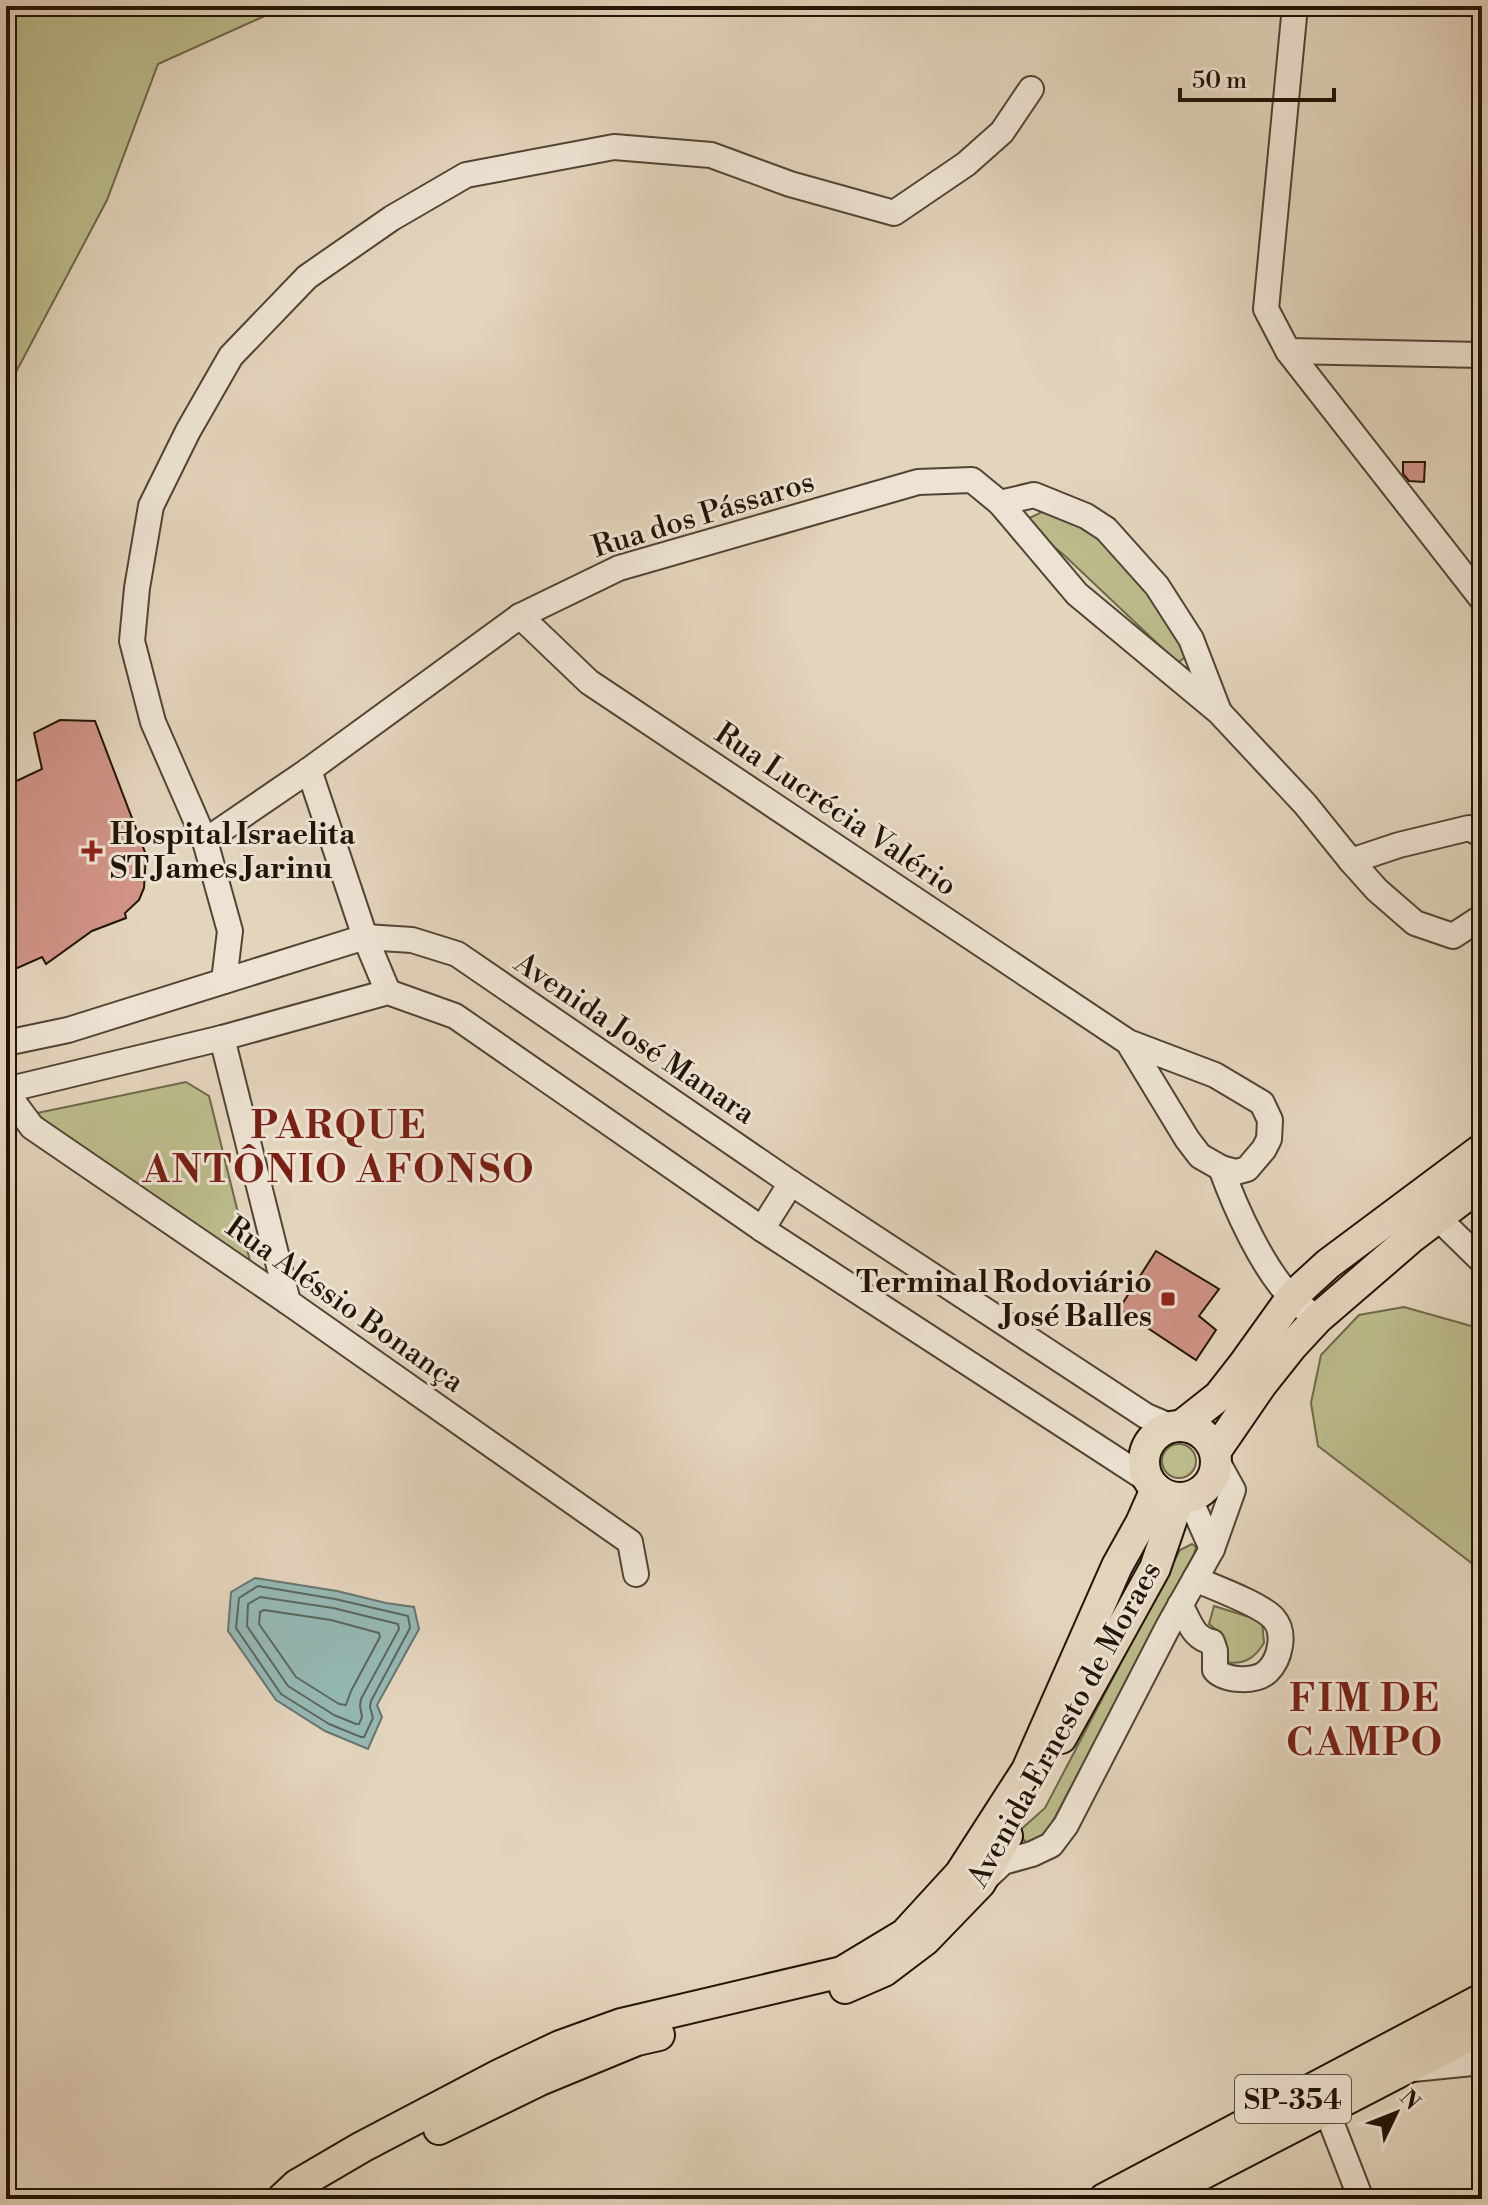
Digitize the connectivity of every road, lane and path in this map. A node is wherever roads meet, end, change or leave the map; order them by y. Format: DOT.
graph roads {
  1 [pos="1295,6"];
  2 [pos="1031,89"];
  3 [pos="1288,351"];
  4 [pos="1482,355"];
  5 [pos="1000,503"];
  6 [pos="1482,599"];
  7 [pos="520,616"];
  8 [pos="1219,712"];
  9 [pos="309,770"];
  10 [pos="1482,835"];
  11 [pos="205,841"];
  12 [pos="1351,861"];
  13 [pos="1482,917"];
  14 [pos="365,937"];
  15 [pos="224,981"];
  16 [pos="388,992"];
  17 [pos="222,1038"];
  18 [pos="1128,1042"];
  19 [pos="6,1043"];
  20 [pos="6,1091"];
  21 [pos="1482,1149"];
  22 [pos="1221,1168"];
  23 [pos="791,1183"];
  24 [pos="1482,1184"];
  25 [pos="1438,1218"];
  26 [pos="762,1229"];
  27 [pos="1482,1261"];
  28 [pos="1292,1297"];
  29 [pos="288,1302"];
  30 [pos="1317,1319"];
  31 [pos="1177,1426"];
  32 [pos="1216,1456"];
  33 [pos="1169,1492"];
  34 [pos="1212,1549"];
  35 [pos="636,1574"];
  36 [pos="1195,1579"];
  37 [pos="1180,1605"];
  38 [pos="980,1883"];
  39 [pos="1482,1999"];
  40 [pos="1482,2029"];
  41 [pos="1482,2062"];
  42 [pos="1403,2070"];
  43 [pos="1326,2109"];
  44 [pos="282,2199"];
  45 [pos="315,2199"];
  46 [pos="1104,2199"];
  47 [pos="1154,2199"];
  48 [pos="1361,2199"];
  1 -- 3 [label="street"];
  2 -- 11 [label="street"];
  3 -- 4 [label="street"];
  3 -- 6 [label="street"];
  5 -- 7 [label="street, Rua dos Pássaros"];
  5 -- 8 [label="street, Rua dos Pássaros"];
  5 -- 8 [label="street, Rua dos Pássaros"];
  7 -- 9 [label="street, Rua dos Pássaros"];
  7 -- 18 [label="street, Rua Lucrécia Valério"];
  8 -- 12 [label="street, Rua dos Pássaros"];
  9 -- 11 [label="street, Rua dos Pássaros"];
  9 -- 14 [label="street"];
  10 -- 12 [label="street"];
  11 -- 15 [label="street"];
  12 -- 13 [label="street, Rua dos Pássaros"];
  14 -- 15 [label="street, Avenida José Manara"];
  14 -- 16 [label="street"];
  14 -- 23 [label="street, Avenida José Manara"];
  15 -- 19 [label="street, Avenida José Manara"];
  16 -- 17 [label="street"];
  16 -- 26 [label="street"];
  17 -- 20 [label="street"];
  17 -- 29 [label="street"];
  18 -- 22 [label="street, Rua Lucrécia Valério"];
  18 -- 22 [label="street, Rua Lucrécia Valério"];
  20 -- 29 [label="street, Rua Aléssio Bonança"];
  21 -- 28 [label="main road"];
  22 -- 28 [label="street"];
  23 -- 26 [label="street"];
  23 -- 31 [label="street, Avenida José Manara"];
  24 -- 25 [label="main road"];
  25 -- 27 [label="street"];
  25 -- 30 [label="main road"];
  26 -- 33 [label="street"];
  28 -- 30 [label="street"];
  28 -- 31 [label="main road"];
  29 -- 35 [label="street, Rua Aléssio Bonança"];
  30 -- 32 [label="main road"];
  31 -- 32 [label="main road"];
  31 -- 33 [label="main road"];
  32 -- 33 [label="main road"];
  32 -- 34 [label="street"];
  33 -- 34 [label="street"];
  33 -- 38 [label="main road, Avenida Ernesto de Moraes"];
  33 -- 44 [label="main road, Avenida Ernesto de Moraes"];
  34 -- 36 [label="street"];
  36 -- 37 [label="street"];
  36 -- 37 [label="street"];
  37 -- 38 [label="street"];
  38 -- 45 [label="main road, Avenida Ernesto de Moraes"];
  39 -- 46 [label="main road, SP-354"];
  40 -- 42 [label="main road, SP-354"];
  41 -- 42 [label="street"];
  42 -- 43 [label="main road, SP-354"];
  43 -- 47 [label="main road, SP-354"];
  43 -- 48 [label="street"];
}
